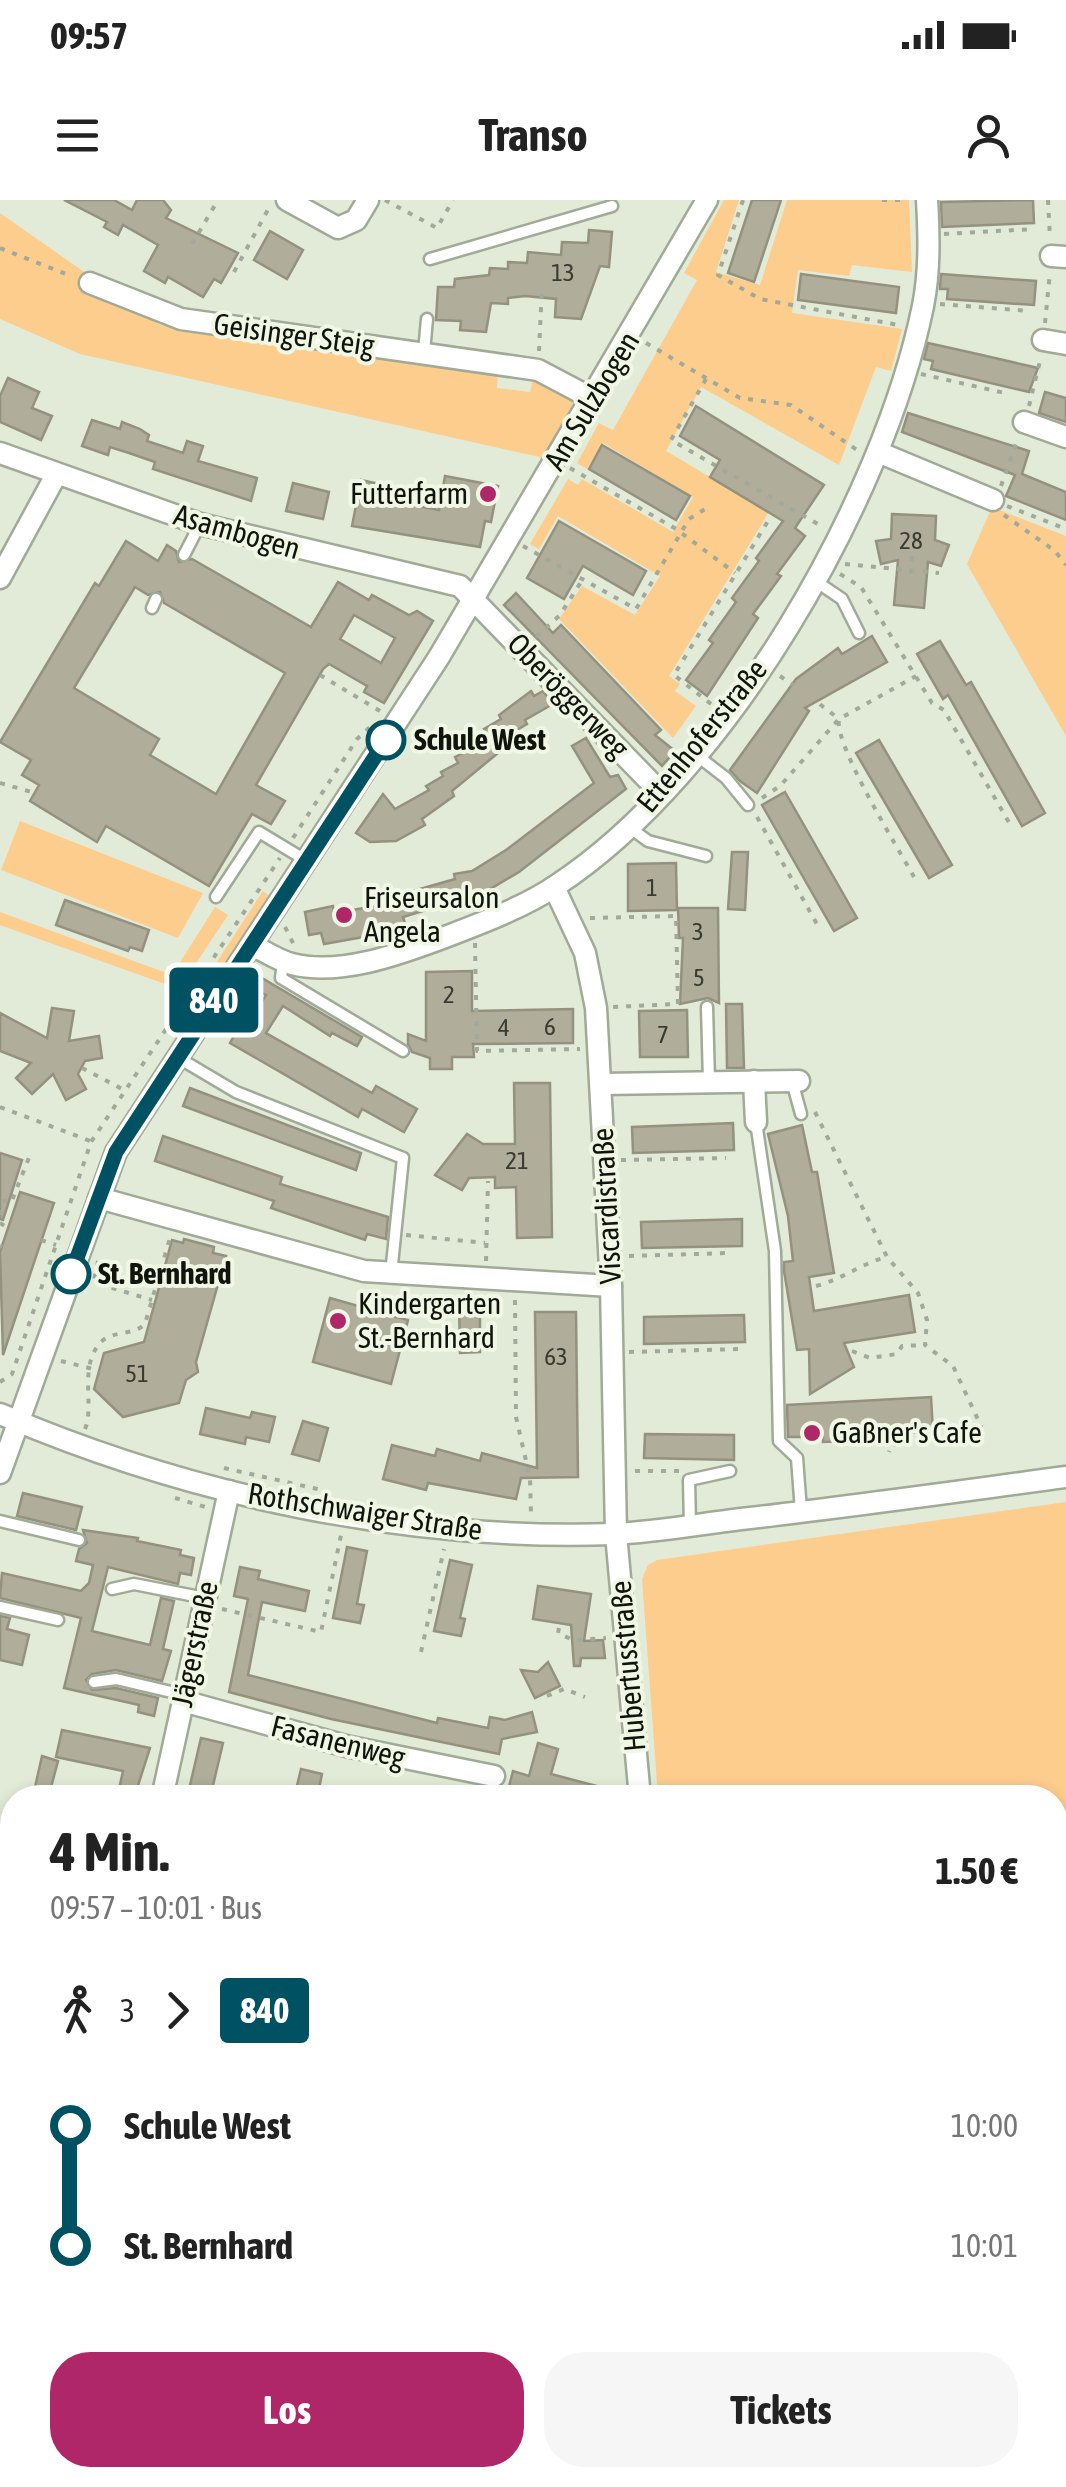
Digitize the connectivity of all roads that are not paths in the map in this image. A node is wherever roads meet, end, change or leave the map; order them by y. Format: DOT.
graph roads {
  1 [pos="287,200"];
  2 [pos="368,200"];
  3 [pos="927,200"];
  4 [pos="612,206"];
  5 [pos="695,211"];
  6 [pos="430,259"];
  7 [pos="90,283"];
  8 [pos="427,319"];
  9 [pos="1043,340"];
  10 [pos="1066,344"];
  11 [pos="424,352"];
  12 [pos="593,398"];
  13 [pos="1024,422"];
  14 [pos="1066,438"];
  15 [pos="0,453"];
  16 [pos="876,457"];
  17 [pos="56,475"];
  18 [pos="995,501"];
  19 [pos="200,524"];
  20 [pos="184,555"];
  21 [pos="822,566"];
  22 [pos="0,578"];
  23 [pos="475,599"];
  24 [pos="859,633"];
  25 [pos="695,754"];
  26 [pos="661,793"];
  27 [pos="748,805"];
  28 [pos="627,826"];
  29 [pos="706,856"];
  30 [pos="308,862"];
  31 [pos="554,887"];
  32 [pos="216,898"];
  33 [pos="252,945"];
  34 [pos="283,960"];
  35 [pos="707,1007"];
  36 [pos="403,1051"];
  37 [pos="176,1056"];
  38 [pos="754,1081"];
  39 [pos="796,1081"];
  40 [pos="709,1082"];
  41 [pos="602,1084"];
  42 [pos="801,1114"];
  43 [pos="756,1122"];
  44 [pos="99,1198"];
  45 [pos="391,1274"];
  46 [pos="611,1286"];
  47 [pos="9,1418"];
  48 [pos="810,1457"];
  49 [pos="797,1458"];
  50 [pos="730,1470"];
  51 [pos="0,1472"];
  52 [pos="1066,1476"];
  53 [pos="229,1490"];
  54 [pos="802,1512"];
  55 [pos="0,1521"];
  56 [pos="690,1525"];
  57 [pos="616,1534"];
  58 [pos="79,1540"];
  59 [pos="112,1589"];
  60 [pos="205,1601"];
  61 [pos="0,1606"];
  62 [pos="58,1620"];
  63 [pos="94,1682"];
  64 [pos="184,1698"];
  65 [pos="494,1776"];
  66 [pos="160,1785"];
  67 [pos="639,1785"];
  1 -- 2 [label="street"];
  3 -- 16 [label="street, Ettenhoferstraße"];
  4 -- 6 [label="lane"];
  5 -- 12 [label="street, Am Sulzbogen"];
  7 -- 11 [label="street, Geisinger Steig"];
  8 -- 11 [label="lane"];
  9 -- 10 [label="street"];
  11 -- 12 [label="street, Geisinger Steig"];
  12 -- 23 [label="street, Am Sulzbogen"];
  13 -- 14 [label="street"];
  15 -- 17 [label="street, Asambogen"];
  16 -- 18 [label="street"];
  16 -- 21 [label="street, Ettenhoferstraße"];
  17 -- 19 [label="street, Asambogen"];
  17 -- 22 [label="street"];
  19 -- 20 [label="lane"];
  19 -- 23 [label="street, Asambogen"];
  21 -- 24 [label="lane"];
  21 -- 25 [label="street, Ettenhoferstraße"];
  23 -- 26 [label="street, Oberöggerweg"];
  23 -- 30 [label="street, Am Sulzbogen"];
  25 -- 26 [label="street, Ettenhoferstraße"];
  25 -- 27 [label="lane"];
  26 -- 28 [label="street, Ettenhoferstraße"];
  28 -- 29 [label="lane"];
  28 -- 31 [label="street, Ettenhoferstraße"];
  30 -- 32 [label="lane"];
  30 -- 33 [label="street, Am Sulzbogen"];
  31 -- 34 [label="street, Ettenhoferstraße"];
  31 -- 41 [label="street, Viscardistraße"];
  33 -- 34 [label="street, Ettenhoferstraße"];
  33 -- 37 [label="street, Am Sulzbogen"];
  34 -- 36 [label="lane"];
  35 -- 40 [label="lane"];
  37 -- 44 [label="street, Am Sulzbogen"];
  37 -- 45 [label="lane"];
  38 -- 39 [label="street"];
  38 -- 40 [label="street"];
  38 -- 43 [label="street"];
  39 -- 42 [label="lane"];
  40 -- 41 [label="street"];
  41 -- 46 [label="street, Viscardistraße"];
  43 -- 49 [label="lane"];
  44 -- 45 [label="street"];
  44 -- 47 [label="street, Am Sulzbogen"];
  45 -- 46 [label="street"];
  46 -- 57 [label="street, Viscardistraße"];
  47 -- 51 [label="street, Am Sulzbogen"];
  47 -- 53 [label="street, Rothschwaiger Straße"];
  48 -- 49 [label="lane"];
  49 -- 54 [label="lane"];
  50 -- 56 [label="lane"];
  52 -- 54 [label="street, Rothschwaiger Straße"];
  53 -- 57 [label="street, Rothschwaiger Straße"];
  53 -- 60 [label="street, Jägerstraße"];
  54 -- 56 [label="street, Rothschwaiger Straße"];
  55 -- 58 [label="lane"];
  56 -- 57 [label="street, Rothschwaiger Straße"];
  57 -- 67 [label="street, Hubertusstraße"];
  59 -- 60 [label="lane"];
  60 -- 64 [label="street, Jägerstraße"];
  61 -- 62 [label="lane"];
  63 -- 64 [label="lane"];
  64 -- 65 [label="street, Fasanenweg"];
  64 -- 66 [label="street, Jägerstraße"];
}
